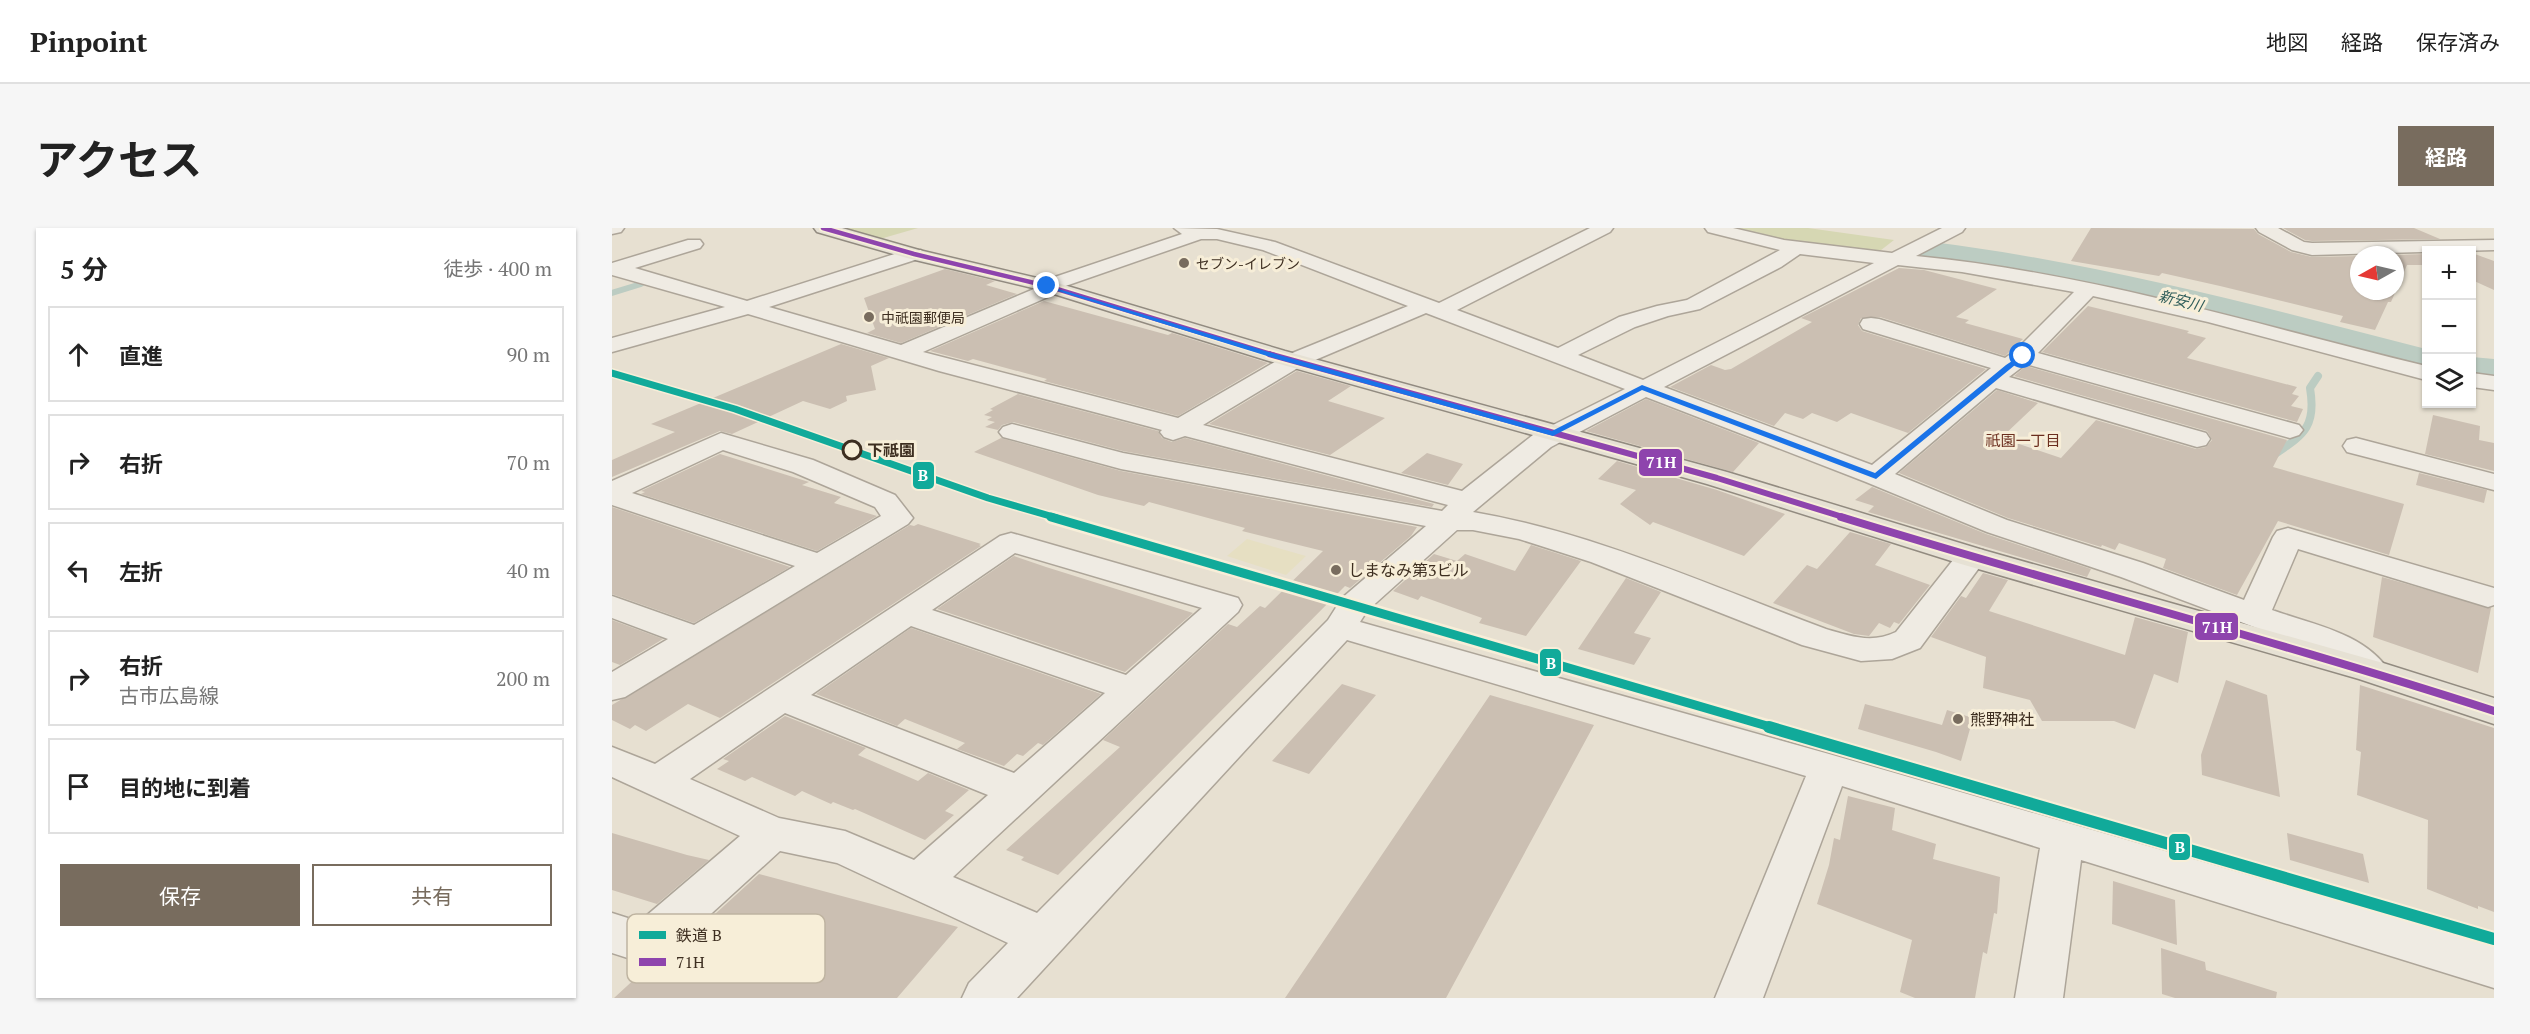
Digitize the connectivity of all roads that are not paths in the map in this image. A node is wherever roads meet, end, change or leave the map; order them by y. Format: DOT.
graph roads {
  1 [pos="823,228"];
  2 [pos="1604,228"];
  3 [pos="1714,228"];
  4 [pos="1956,228"];
  5 [pos="2265,228"];
  6 [pos="1208,231"];
  7 [pos="1892,238"];
  8 [pos="1927,243"];
  9 [pos="694,244"];
  10 [pos="2494,245"];
  11 [pos="1799,246"];
  12 [pos="914,254"];
  13 [pos="1892,260"];
  14 [pos="616,262"];
  15 [pos="1047,286"];
  16 [pos="2090,288"];
  17 [pos="749,307"];
  18 [pos="1432,309"];
  19 [pos="1871,324"];
  20 [pos="2338,330"];
  21 [pos="612,345"];
  22 [pos="903,353"];
  23 [pos="1559,356"];
  24 [pos="2476,359"];
  25 [pos="1293,361"];
  26 [pos="2494,361"];
  27 [pos="2008,367"];
  28 [pos="2422,372"];
  29 [pos="2476,381"];
  30 [pos="2494,383"];
  31 [pos="1642,387"];
  32 [pos="1182,427"];
  33 [pos="2290,430"];
  34 [pos="1012,432"];
  35 [pos="1553,434"];
  36 [pos="2197,439"];
  37 [pos="2356,446"];
  38 [pos="1121,461"];
  39 [pos="1876,476"];
  40 [pos="2494,482"];
  41 [pos="612,494"];
  42 [pos="1458,511"];
  43 [pos="1972,557"];
  44 [pos="821,564"];
  45 [pos="2488,597"];
  46 [pos="612,606"];
  47 [pos="906,613"];
  48 [pos="2253,615"];
  49 [pos="1340,627"];
  50 [pos="697,638"];
  51 [pos="2371,671"];
  52 [pos="612,688"];
  53 [pos="1132,690"];
  54 [pos="781,697"];
  55 [pos="2494,711"];
  56 [pos="612,761"];
  57 [pos="1829,768"];
  58 [pos="658,781"];
  59 [pos="1020,791"];
  60 [pos="772,833"];
  61 [pos="2063,838"];
  62 [pos="919,881"];
  63 [pos="680,914"];
  64 [pos="612,933"];
  65 [pos="1043,937"];
  66 [pos="627,938"];
  67 [pos="2494,967"];
  68 [pos="986,998"];
  69 [pos="1739,998"];
  70 [pos="2039,998"];
  1 -- 12 [label="main road"];
  2 -- 18 [label="street"];
  3 -- 11 [label="street"];
  4 -- 8 [label="street"];
  5 -- 10 [label="street"];
  6 -- 15 [label="street"];
  6 -- 18 [label="street"];
  7 -- 8 [label="street"];
  8 -- 13 [label="street"];
  8 -- 20 [label="street"];
  9 -- 14 [label="street"];
  11 -- 13 [label="street"];
  11 -- 23 [label="street"];
  12 -- 15 [label="main road"];
  12 -- 17 [label="street"];
  13 -- 16 [label="street"];
  13 -- 31 [label="street"];
  14 -- 17 [label="street"];
  15 -- 22 [label="street"];
  15 -- 25 [label="main road"];
  16 -- 27 [label="street"];
  16 -- 28 [label="street"];
  17 -- 21 [label="street"];
  17 -- 22 [label="street"];
  18 -- 23 [label="street"];
  18 -- 25 [label="street"];
  19 -- 27 [label="street"];
  22 -- 32 [label="street"];
  23 -- 31 [label="street"];
  24 -- 26 [label="street"];
  25 -- 32 [label="street"];
  25 -- 35 [label="main road"];
  27 -- 33 [label="street"];
  27 -- 36 [label="street"];
  27 -- 39 [label="street"];
  29 -- 30 [label="street"];
  31 -- 35 [label="street"];
  31 -- 39 [label="street"];
  32 -- 38 [label="street"];
  32 -- 42 [label="street"];
  34 -- 38 [label="street"];
  35 -- 42 [label="street"];
  35 -- 43 [label="main road"];
  37 -- 40 [label="street"];
  38 -- 42 [label="street"];
  39 -- 48 [label="street"];
  41 -- 44 [label="street"];
  41 -- 44 [label="street"];
  42 -- 43 [label="street"];
  42 -- 49 [label="street"];
  43 -- 51 [label="main road"];
  44 -- 50 [label="street"];
  45 -- 48 [label="street"];
  46 -- 50 [label="street"];
  47 -- 53 [label="street"];
  47 -- 53 [label="street"];
  47 -- 54 [label="street"];
  48 -- 51 [label="street"];
  49 -- 57 [label="street"];
  49 -- 65 [label="street"];
  50 -- 52 [label="street"];
  51 -- 55 [label="main road"];
  53 -- 59 [label="street"];
  54 -- 58 [label="street"];
  54 -- 59 [label="street"];
  56 -- 58 [label="street"];
  57 -- 61 [label="street"];
  57 -- 69 [label="street"];
  58 -- 60 [label="street"];
  59 -- 62 [label="street"];
  60 -- 62 [label="street"];
  60 -- 63 [label="street"];
  61 -- 67 [label="street"];
  61 -- 70 [label="street"];
  62 -- 65 [label="street"];
  64 -- 66 [label="street"];
  65 -- 68 [label="street"];
}
